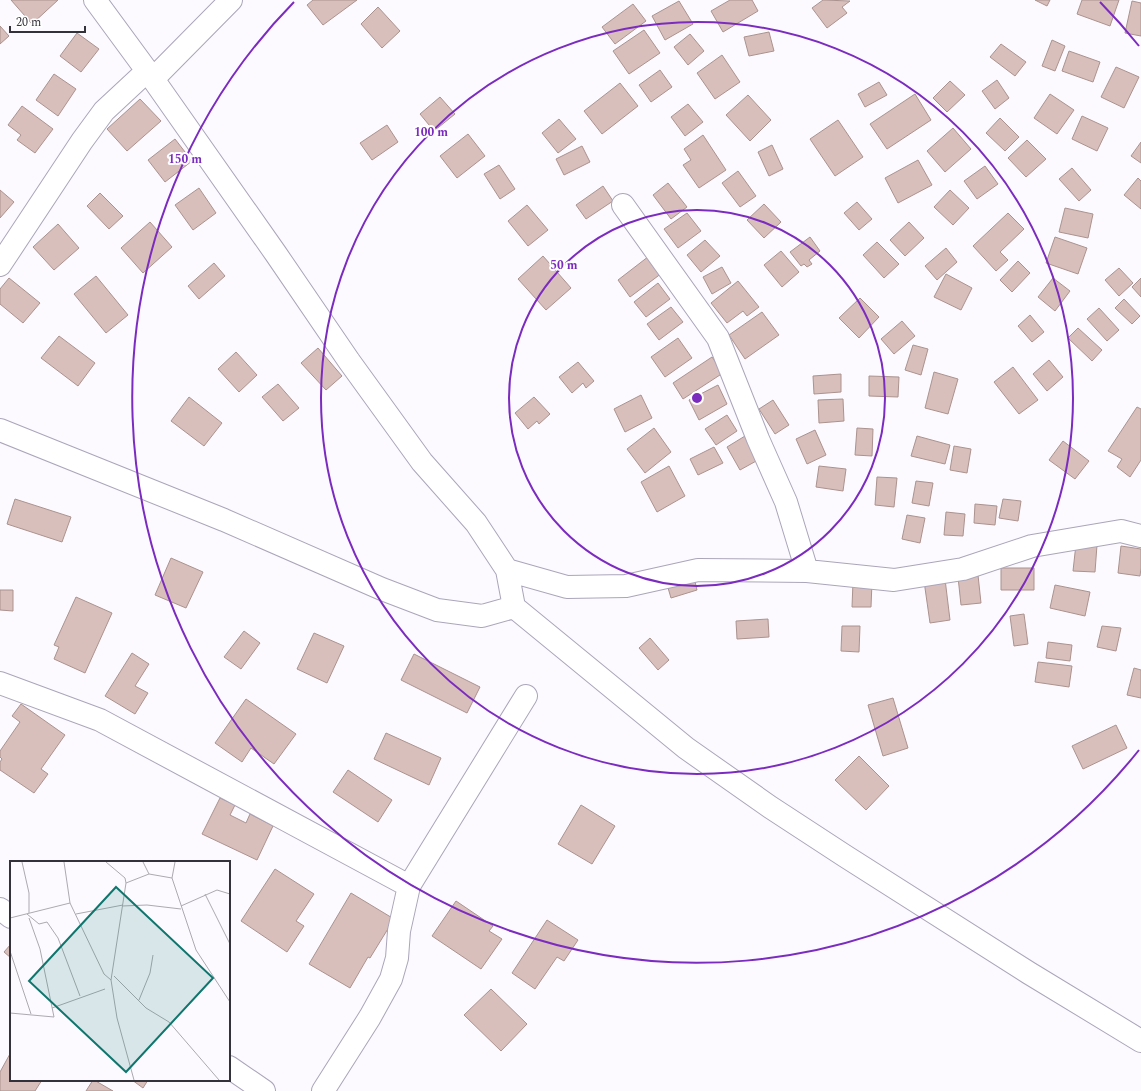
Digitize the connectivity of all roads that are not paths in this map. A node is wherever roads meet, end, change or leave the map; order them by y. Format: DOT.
graph roads {
  1 [pos="95,0"];
  2 [pos="231,0"];
  3 [pos="150,75"];
  4 [pos="623,206"];
  5 [pos="0,265"];
  6 [pos="0,430"];
  7 [pos="1141,536"];
  8 [pos="507,570"];
  9 [pos="807,571"];
  10 [pos="514,607"];
  11 [pos="0,683"];
  12 [pos="526,696"];
  13 [pos="409,886"];
  14 [pos="0,909"];
  15 [pos="10,916"];
  16 [pos="1141,1041"];
  17 [pos="230,1068"];
  18 [pos="264,1091"];
  19 [pos="323,1091"];
  1 -- 3 [label="street"];
  2 -- 3 [label="street"];
  3 -- 5 [label="street"];
  3 -- 8 [label="street"];
  4 -- 9 [label="street"];
  6 -- 10 [label="street"];
  7 -- 9 [label="street"];
  8 -- 9 [label="street"];
  8 -- 10 [label="street"];
  10 -- 16 [label="street"];
  11 -- 13 [label="street"];
  12 -- 13 [label="street"];
  13 -- 19 [label="street"];
  14 -- 15 [label="street"];
  17 -- 18 [label="street"];
}
